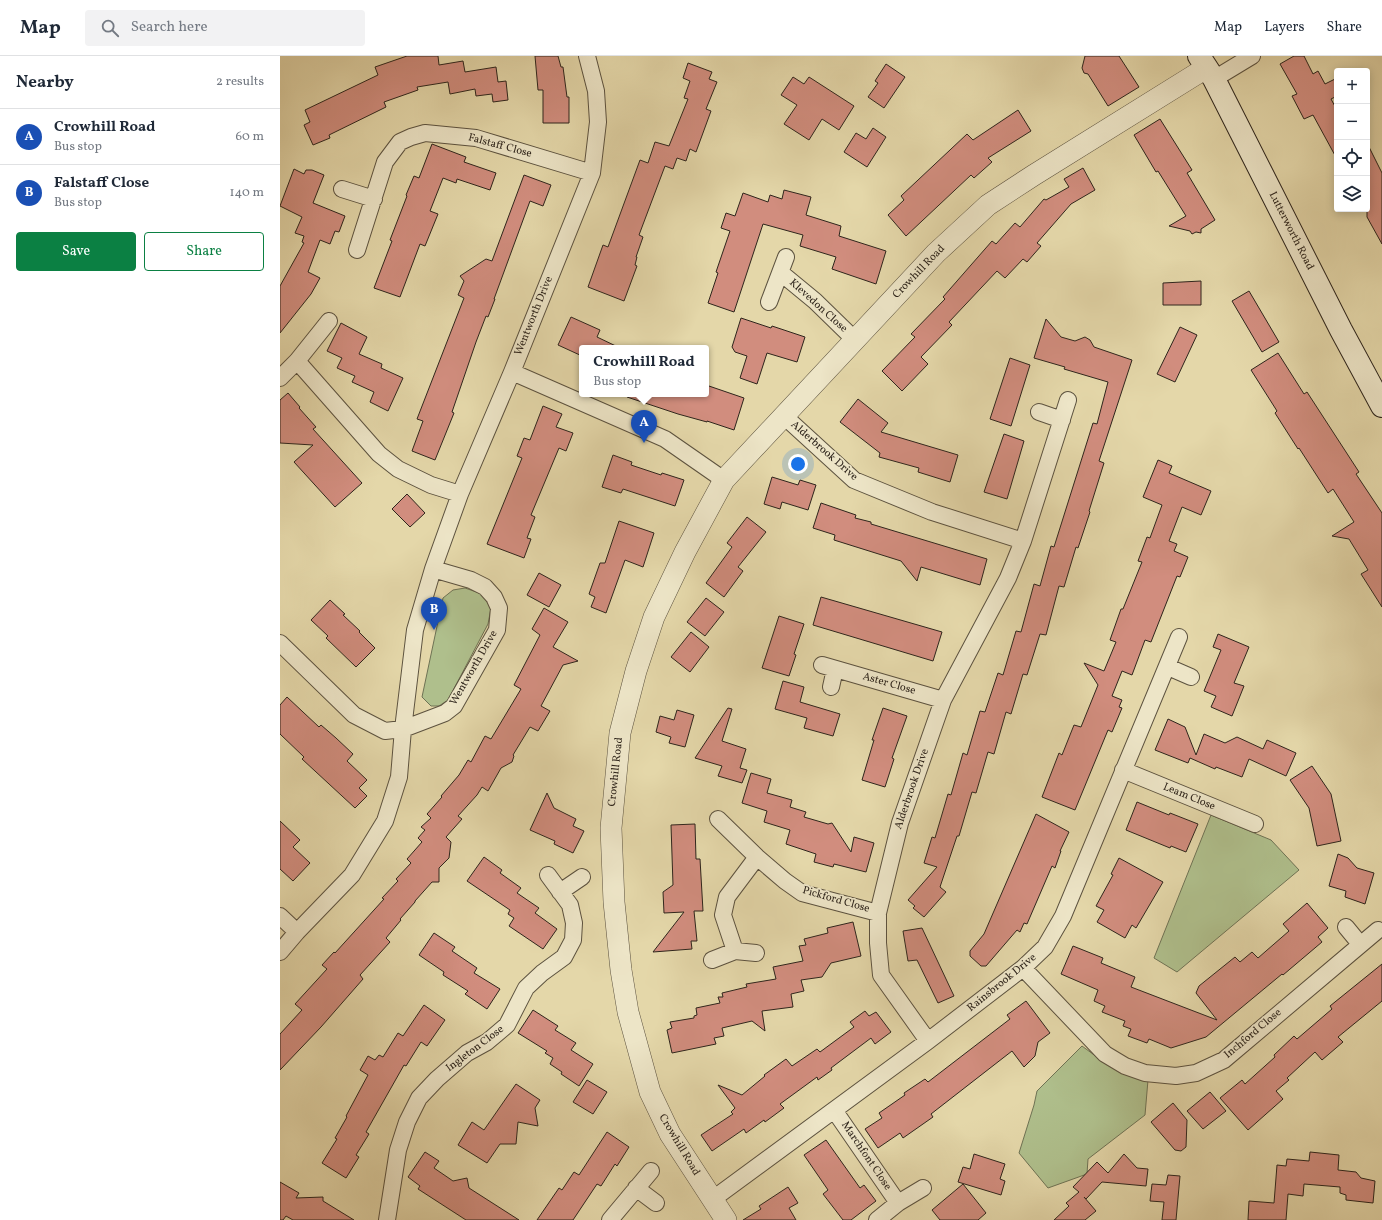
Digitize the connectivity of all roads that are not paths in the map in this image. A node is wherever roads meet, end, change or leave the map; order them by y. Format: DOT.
graph roads {
  1 [pos="586,56"];
  2 [pos="1252,56"];
  3 [pos="1206,68"];
  4 [pos="592,173"];
  5 [pos="342,189"];
  6 [pos="374,199"];
  7 [pos="357,250"];
  8 [pos="786,257"];
  9 [pos="781,273"];
  10 [pos="769,302"];
  11 [pos="329,321"];
  12 [pos="855,340"];
  13 [pos="297,361"];
  14 [pos="512,372"];
  15 [pos="280,378"];
  16 [pos="1068,400"];
  17 [pos="1382,406"];
  18 [pos="1039,412"];
  19 [pos="784,416"];
  20 [pos="1062,420"];
  21 [pos="724,480"];
  22 [pos="460,494"];
  23 [pos="1023,541"];
  24 [pos="433,569"];
  25 [pos="1179,638"];
  26 [pos="280,642"];
  27 [pos="1168,667"];
  28 [pos="1191,677"];
  29 [pos="831,687"];
  30 [pos="943,700"];
  31 [pos="403,729"];
  32 [pos="1124,770"];
  33 [pos="718,819"];
  34 [pos="1255,824"];
  35 [pos="757,857"];
  36 [pos="548,875"];
  37 [pos="582,877"];
  38 [pos="560,892"];
  39 [pos="878,913"];
  40 [pos="280,916"];
  41 [pos="1346,927"];
  42 [pos="1378,930"];
  43 [pos="297,932"];
  44 [pos="1360,944"];
  45 [pos="735,951"];
  46 [pos="280,952"];
  47 [pos="756,953"];
  48 [pos="712,960"];
  49 [pos="1023,968"];
  50 [pos="928,1041"];
  51 [pos="834,1110"];
  52 [pos="651,1171"];
  53 [pos="636,1188"];
  54 [pos="923,1188"];
  55 [pos="713,1199"];
  56 [pos="656,1203"];
  57 [pos="898,1203"];
  58 [pos="387,1220"];
  59 [pos="610,1220"];
  60 [pos="726,1220"];
  61 [pos="877,1220"];
  1 -- 4 [label="street, Wentworth Drive"];
  2 -- 3 [label="street"];
  3 -- 12 [label="street, Crowhill Road"];
  3 -- 17 [label="main road, Lutterworth Road"];
  4 -- 6 [label="street, Falstaff Close"];
  4 -- 14 [label="street, Wentworth Drive"];
  5 -- 6 [label="street"];
  6 -- 7 [label="street, Falstaff Close"];
  8 -- 9 [label="street, Klevedon Close"];
  9 -- 10 [label="street, Klevedon Close"];
  9 -- 12 [label="street, Klevedon Close"];
  11 -- 13 [label="street"];
  12 -- 19 [label="street, Crowhill Road"];
  13 -- 15 [label="street"];
  13 -- 22 [label="street"];
  14 -- 21 [label="street"];
  14 -- 22 [label="street, Wentworth Drive"];
  16 -- 20 [label="street, Alderbrook Drive"];
  18 -- 20 [label="street"];
  19 -- 21 [label="street, Crowhill Road"];
  19 -- 23 [label="street, Alderbrook Drive"];
  20 -- 23 [label="street, Alderbrook Drive"];
  21 -- 55 [label="street, Crowhill Road"];
  22 -- 24 [label="street, Wentworth Drive"];
  23 -- 30 [label="street, Alderbrook Drive"];
  24 -- 31 [label="street, Wentworth Drive"];
  24 -- 31 [label="street, Wentworth Drive"];
  25 -- 27 [label="street, Rainsbrook Drive"];
  26 -- 31 [label="street"];
  27 -- 28 [label="street"];
  27 -- 32 [label="street, Rainsbrook Drive"];
  29 -- 30 [label="street, Aster Close"];
  30 -- 39 [label="street, Alderbrook Drive"];
  31 -- 43 [label="street, Wentworth Drive"];
  32 -- 34 [label="street, Leam Close"];
  32 -- 49 [label="street, Rainsbrook Drive"];
  33 -- 35 [label="street, Pickford Close"];
  35 -- 39 [label="street, Pickford Close"];
  35 -- 45 [label="street"];
  36 -- 38 [label="street, Ingleton Close"];
  37 -- 38 [label="street"];
  38 -- 58 [label="street, Ingleton Close"];
  39 -- 50 [label="street, Alderbrook Drive"];
  40 -- 43 [label="street"];
  41 -- 44 [label="street"];
  42 -- 44 [label="street, Inchford Close"];
  43 -- 46 [label="street, Wentworth Drive"];
  44 -- 49 [label="street, Inchford Close"];
  45 -- 47 [label="street"];
  45 -- 48 [label="street"];
  49 -- 50 [label="street, Rainsbrook Drive"];
  50 -- 51 [label="street, Rainsbrook Drive"];
  51 -- 55 [label="street, Rainsbrook Drive"];
  51 -- 57 [label="street, Marchfont Close"];
  52 -- 53 [label="street"];
  53 -- 56 [label="street"];
  53 -- 59 [label="street"];
  54 -- 57 [label="street"];
  55 -- 60 [label="street, Crowhill Road"];
  57 -- 61 [label="street"];
}
